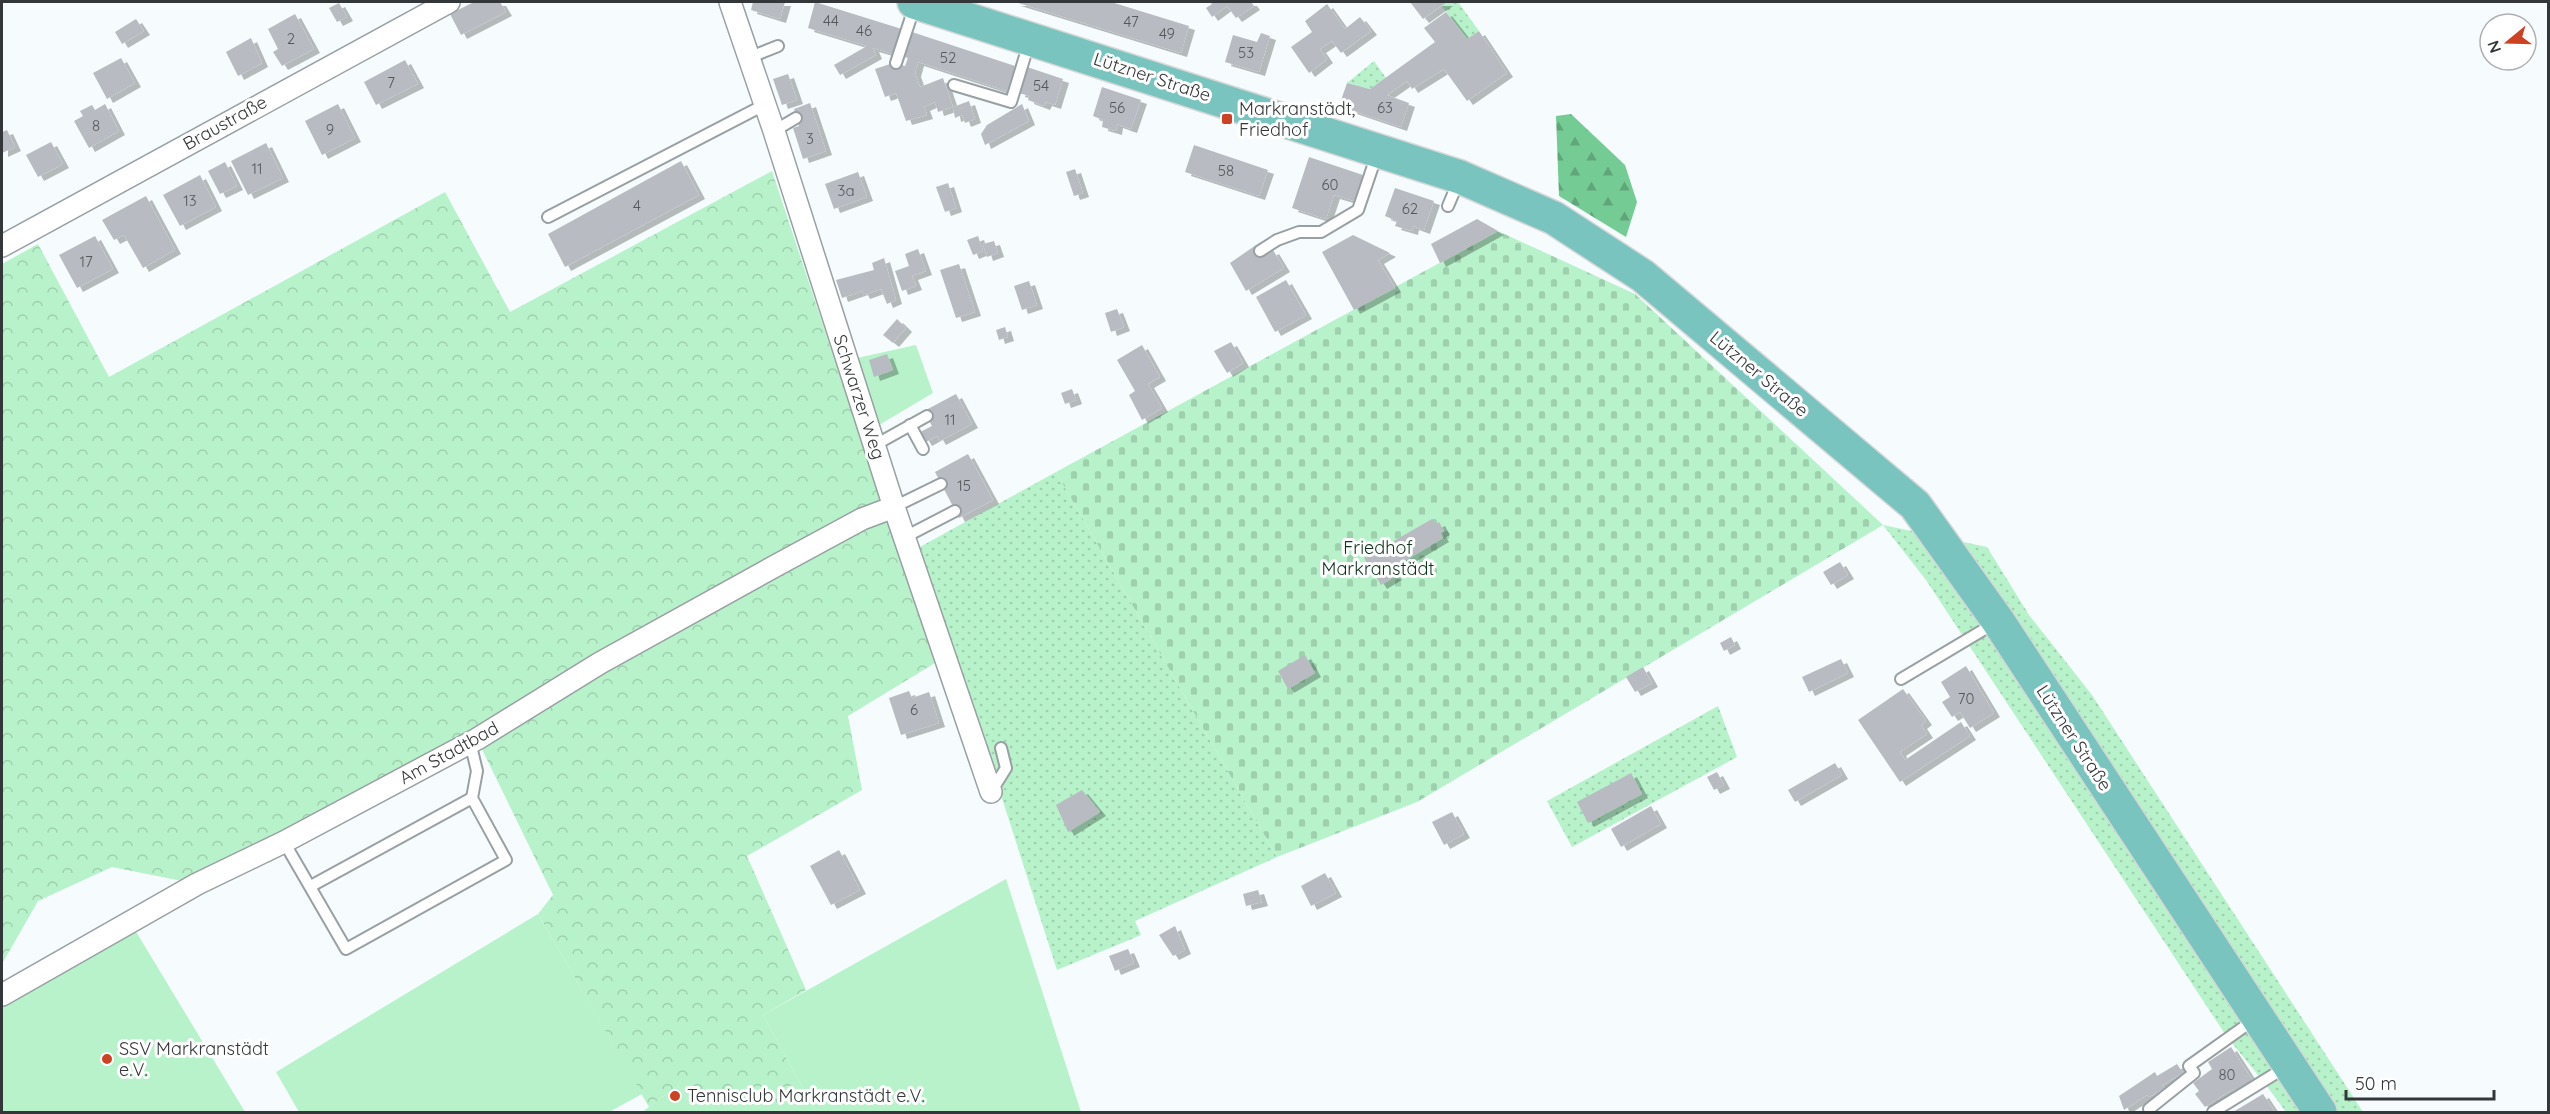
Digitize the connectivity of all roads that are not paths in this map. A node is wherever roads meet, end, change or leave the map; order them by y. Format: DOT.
graph roads {
  1 [pos="449,2"];
  2 [pos="730,2"];
  3 [pos="928,4"];
  4 [pos="1031,37"];
  5 [pos="778,46"];
  6 [pos="748,58"];
  7 [pos="896,63"];
  8 [pos="954,85"];
  9 [pos="764,105"];
  10 [pos="796,118"];
  11 [pos="774,131"];
  12 [pos="1378,151"];
  13 [pos="548,217"];
  14 [pos="2,246"];
  15 [pos="1260,251"];
  16 [pos="927,416"];
  17 [pos="910,425"];
  18 [pos="875,445"];
  19 [pos="923,449"];
  20 [pos="941,484"];
  21 [pos="894,507"];
  22 [pos="955,511"];
  23 [pos="905,537"];
  24 [pos="1998,621"];
  25 [pos="1901,679"];
  26 [pos="470,742"];
  27 [pos="1001,748"];
  28 [pos="990,792"];
  29 [pos="472,798"];
  30 [pos="284,842"];
  31 [pos="310,886"];
  32 [pos="2,995"];
  33 [pos="2258,1018"];
  34 [pos="2289,1065"];
  35 [pos="2149,1109"];
  36 [pos="2213,1113"];
  37 [pos="2320,1113"];
  1 -- 14 [label="street, Braustraße"];
  2 -- 6 [label="street, Schwarzer Weg"];
  3 -- 4 [label="main road, Lützner Straße"];
  3 -- 7 [label="lane"];
  4 -- 8 [label="lane"];
  4 -- 12 [label="main road, Lützner Straße"];
  5 -- 6 [label="lane"];
  6 -- 9 [label="street, Schwarzer Weg"];
  9 -- 11 [label="street, Schwarzer Weg"];
  9 -- 13 [label="lane"];
  10 -- 11 [label="lane"];
  11 -- 18 [label="street, Schwarzer Weg"];
  12 -- 15 [label="lane"];
  12 -- 24 [label="main road, Lützner Straße"];
  16 -- 17 [label="lane"];
  17 -- 18 [label="lane"];
  17 -- 19 [label="lane"];
  18 -- 21 [label="street, Schwarzer Weg"];
  20 -- 21 [label="lane"];
  21 -- 23 [label="street, Schwarzer Weg"];
  21 -- 26 [label="street, Am Stadtbad"];
  22 -- 23 [label="lane"];
  23 -- 28 [label="street, Schwarzer Weg"];
  24 -- 25 [label="lane"];
  24 -- 33 [label="main road, Lützner Straße"];
  26 -- 29 [label="lane"];
  26 -- 30 [label="street, Am Stadtbad"];
  27 -- 28 [label="lane"];
  29 -- 31 [label="lane"];
  29 -- 31 [label="lane"];
  30 -- 31 [label="lane"];
  30 -- 32 [label="street, Am Stadtbad"];
  33 -- 34 [label="main road, Lützner Straße"];
  33 -- 35 [label="lane"];
  34 -- 36 [label="lane"];
  34 -- 37 [label="main road, Lützner Straße"];
}
